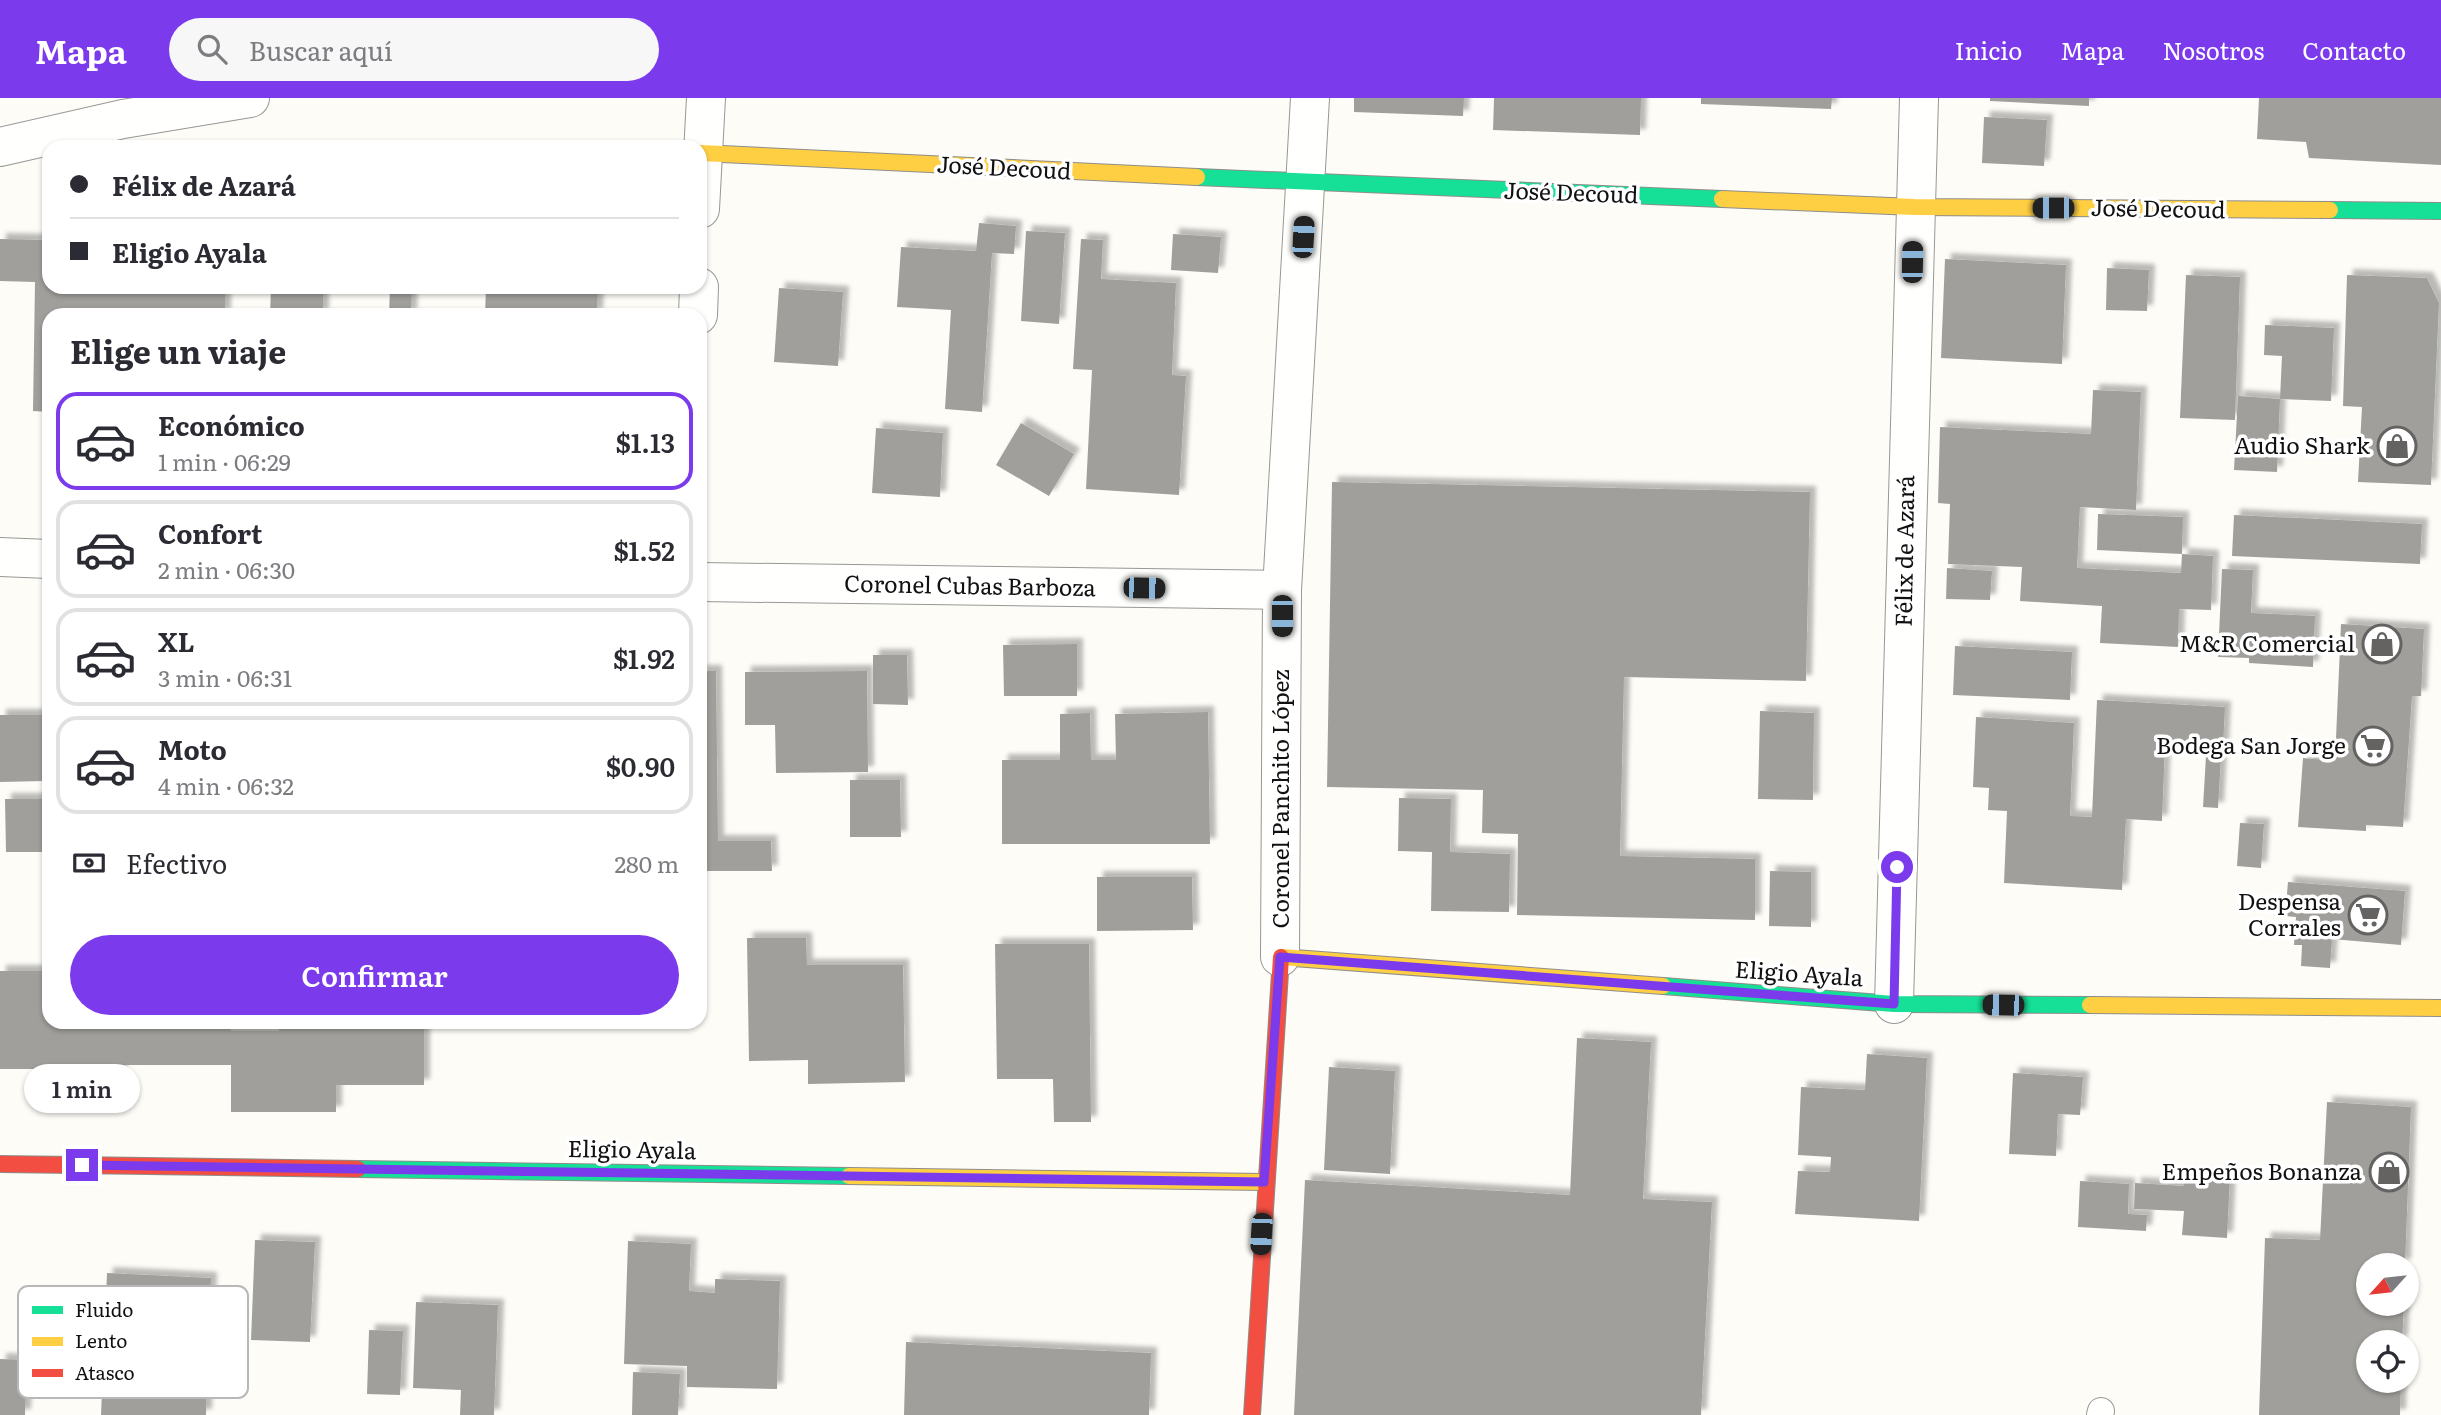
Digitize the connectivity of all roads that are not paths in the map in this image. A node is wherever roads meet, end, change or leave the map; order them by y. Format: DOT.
graph roads {
  1 [pos="250,98"];
  2 [pos="706,98"];
  3 [pos="1310,98"];
  4 [pos="1919,98"];
  5 [pos="702,140"];
  6 [pos="0,147"];
  7 [pos="707,153"];
  8 [pos="1306,182"];
  9 [pos="1914,206"];
  10 [pos="2441,211"];
  11 [pos="0,557"];
  12 [pos="42,559"];
  13 [pos="707,582"];
  14 [pos="1282,590"];
  15 [pos="1280,957"];
  16 [pos="1894,1004"];
  17 [pos="2441,1009"];
  18 [pos="0,1164"];
  19 [pos="1264,1182"];
  20 [pos="1252,1415"];
  1 -- 6 [label="street"];
  2 -- 5 [label="street"];
  3 -- 8 [label="street, Coronel Panchito López"];
  4 -- 9 [label="street, Félix de Azará"];
  7 -- 8 [label="street, José Decoud"];
  8 -- 9 [label="street, José Decoud"];
  8 -- 14 [label="street, Coronel Panchito López"];
  9 -- 10 [label="street, José Decoud"];
  9 -- 16 [label="street, Félix de Azará"];
  11 -- 12 [label="street"];
  13 -- 14 [label="street, Coronel Cubas Barboza"];
  14 -- 15 [label="street, Coronel Panchito López"];
  15 -- 16 [label="street, Eligio Ayala"];
  15 -- 19 [label="street, Coronel Panchito López"];
  16 -- 17 [label="street, Eligio Ayala"];
  18 -- 19 [label="street, Eligio Ayala"];
  19 -- 20 [label="street, Coronel Panchito López"];
}
